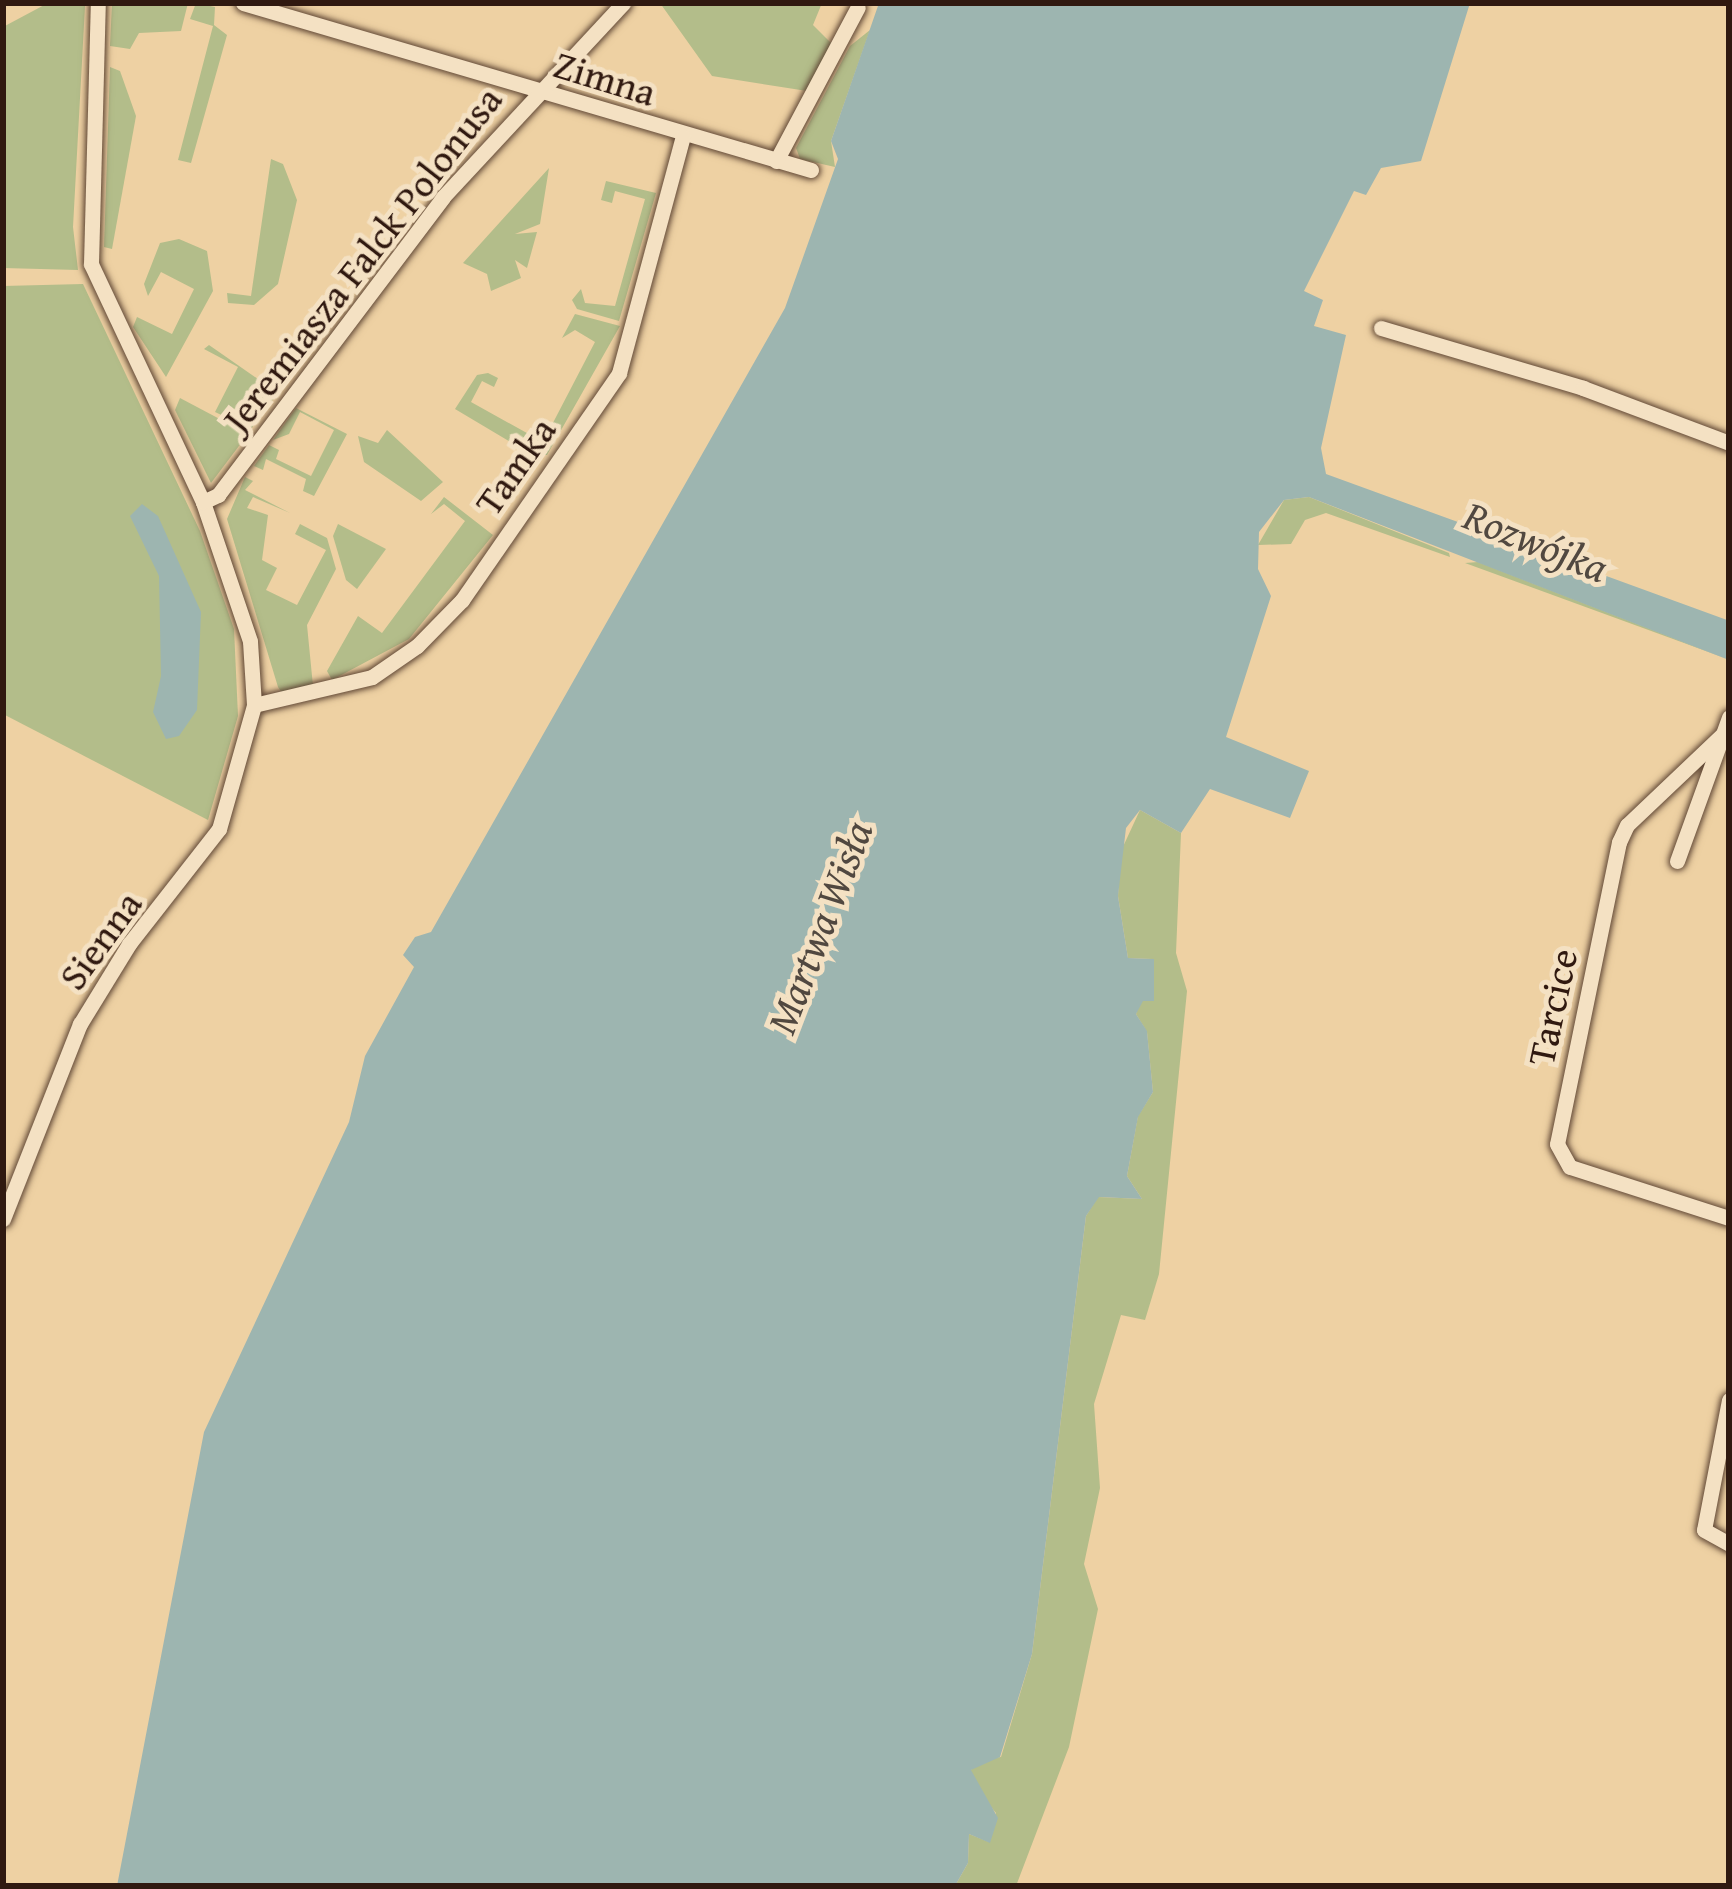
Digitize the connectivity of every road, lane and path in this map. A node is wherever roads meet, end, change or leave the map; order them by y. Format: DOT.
graph roads {
  1 [pos="98,3"];
  2 [pos="242,3"];
  3 [pos="623,3"];
  4 [pos="858,7"];
  5 [pos="537,93"];
  6 [pos="683,136"];
  7 [pos="776,161"];
  8 [pos="811,170"];
  9 [pos="1381,328"];
  10 [pos="1729,443"];
  11 [pos="203,502"];
  12 [pos="254,705"];
  13 [pos="1726,726"];
  14 [pos="1676,861"];
  15 [pos="1729,1217"];
  16 [pos="3,1219"];
  17 [pos="1729,1400"];
  18 [pos="1729,1544"];
  1 -- 11 [label="street, Sienna"];
  2 -- 5 [label="street, Zimna"];
  3 -- 5 [label="street, Jeremiasza Falck Polonusa"];
  4 -- 7 [label="street"];
  5 -- 6 [label="street, Zimna"];
  5 -- 11 [label="street, Jeremiasza Falck Polonusa"];
  6 -- 7 [label="street, Zimna"];
  6 -- 12 [label="street, Tamka"];
  7 -- 8 [label="street, Zimna"];
  9 -- 10 [label="street"];
  11 -- 12 [label="street, Sienna"];
  12 -- 16 [label="street, Sienna"];
  13 -- 14 [label="street, Tarcice"];
  13 -- 15 [label="street, Tarcice"];
  17 -- 18 [label="street"];
}
